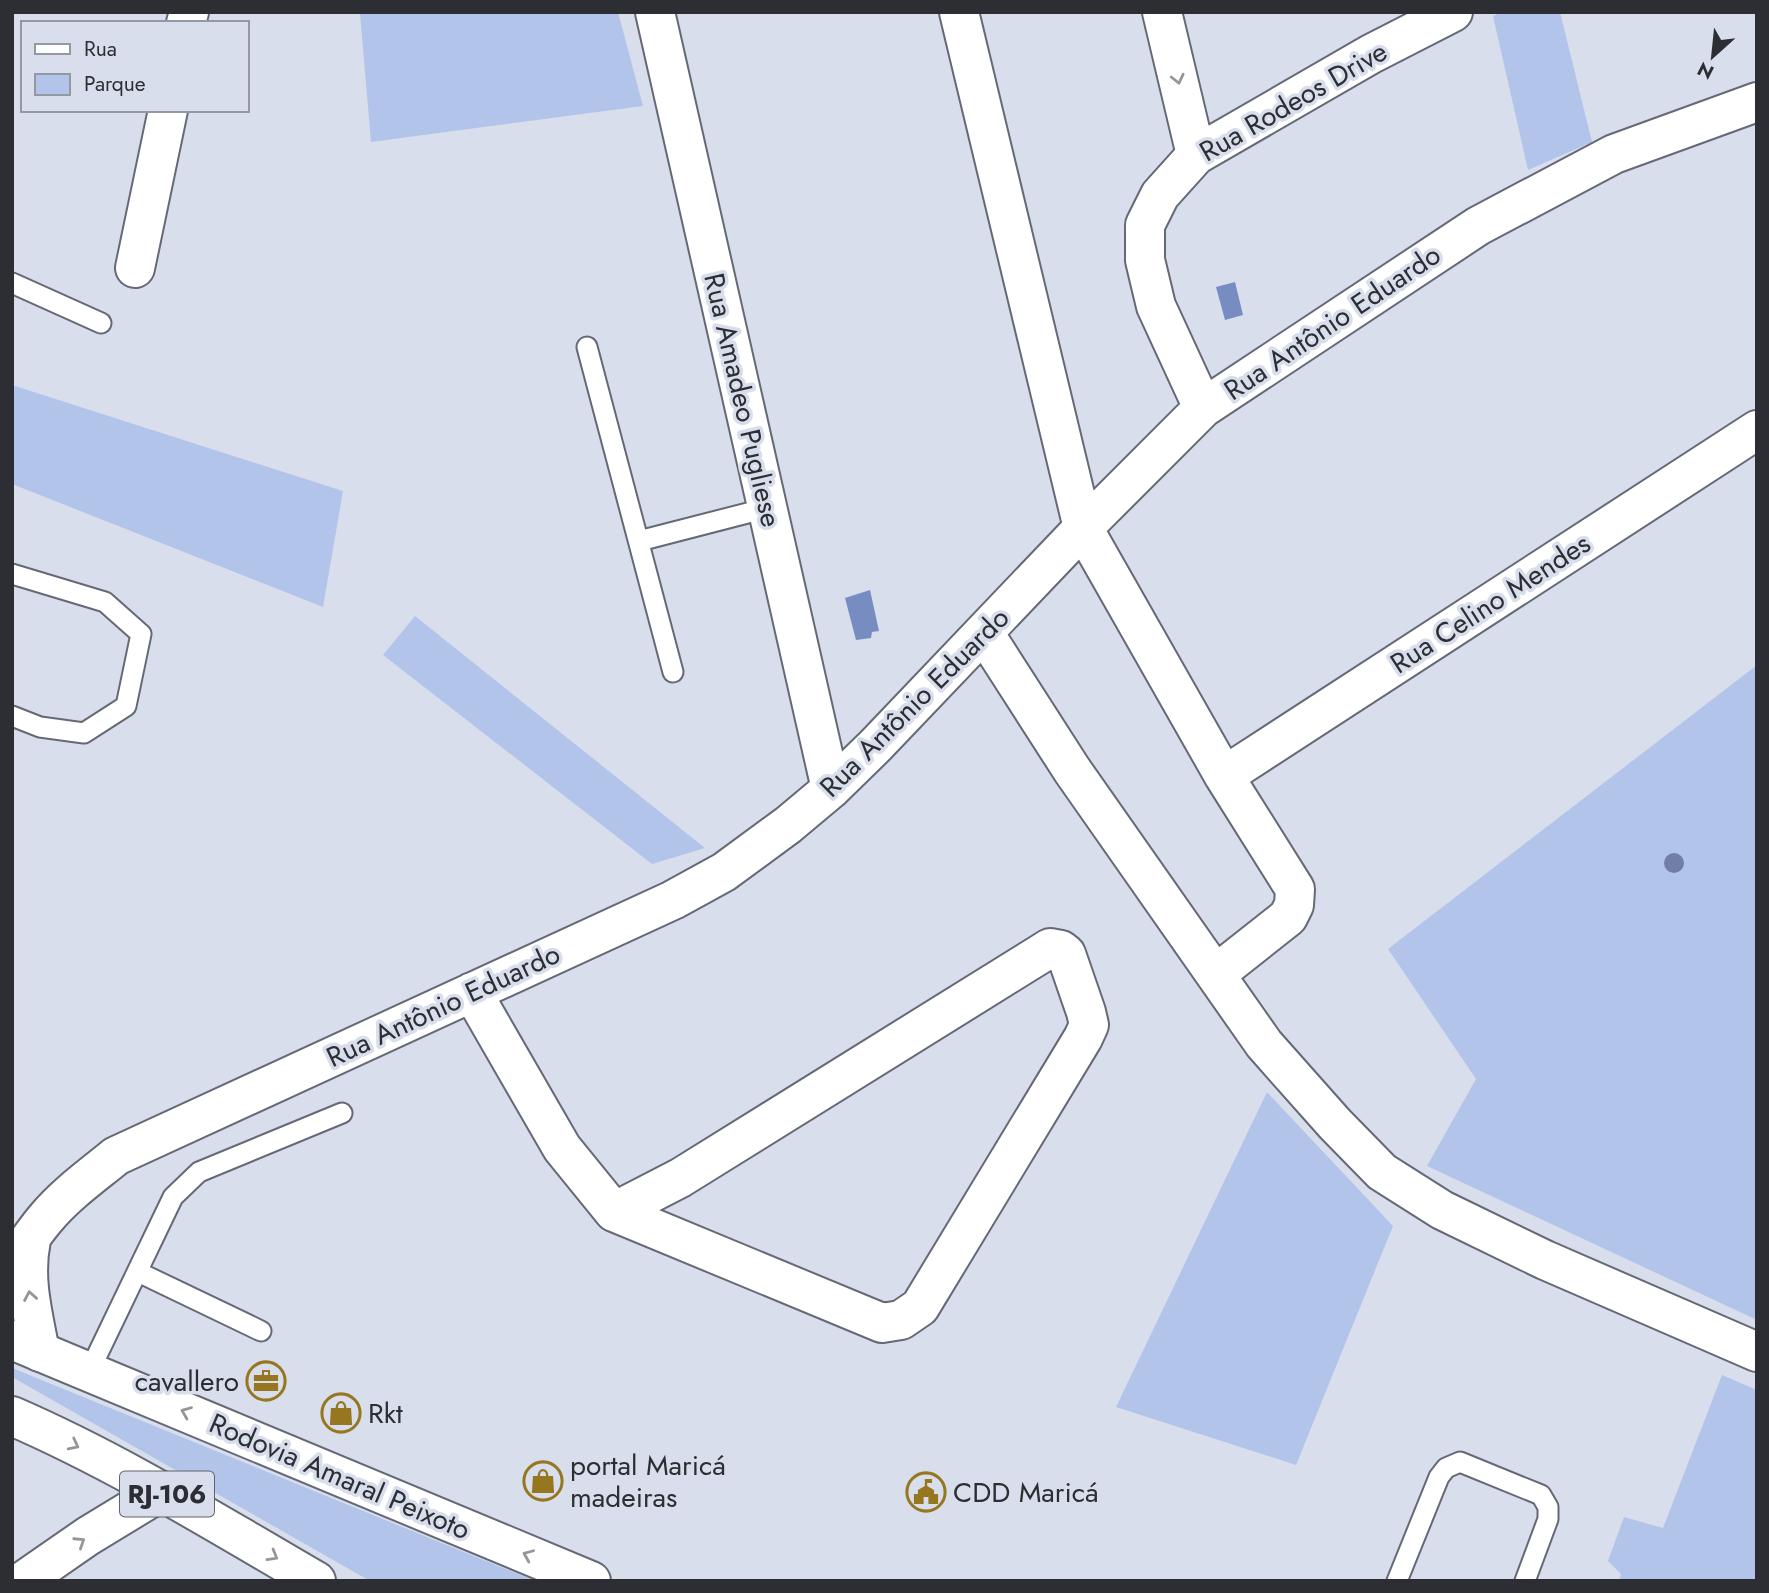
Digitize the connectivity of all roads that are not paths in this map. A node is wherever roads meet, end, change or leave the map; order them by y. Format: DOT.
graph roads {
  1 [pos="655,12"];
  2 [pos="959,12"];
  3 [pos="1162,12"];
  4 [pos="1453,12"];
  5 [pos="1757,102"];
  6 [pos="168,112"];
  7 [pos="1196,155"];
  8 [pos="135,268"];
  9 [pos="12,283"];
  10 [pos="101,323"];
  11 [pos="587,348"];
  12 [pos="1203,408"];
  13 [pos="1757,430"];
  14 [pos="767,508"];
  15 [pos="1083,528"];
  16 [pos="639,541"];
  17 [pos="12,574"];
  18 [pos="984,633"];
  19 [pos="673,672"];
  20 [pos="12,716"];
  21 [pos="1224,776"];
  22 [pos="831,789"];
  23 [pos="1216,974"];
  24 [pos="472,992"];
  25 [pos="342,1113"];
  26 [pos="614,1212"];
  27 [pos="22,1251"];
  28 [pos="138,1272"];
  29 [pos="261,1331"];
  30 [pos="26,1346"];
  31 [pos="1757,1352"];
  32 [pos="89,1372"];
  33 [pos="12,1416"];
  34 [pos="162,1491"];
  35 [pos="23,1581"];
  36 [pos="316,1581"];
  37 [pos="591,1581"];
  38 [pos="1397,1581"];
  39 [pos="1525,1581"];
  1 -- 14 [label="main road, Rua Amadeo Pugliese"];
  2 -- 15 [label="main road"];
  3 -- 7 [label="main road, one-way"];
  4 -- 7 [label="main road, Rua Rodeos Drive"];
  5 -- 12 [label="main road, Rua Antônio Eduardo"];
  6 -- 8 [label="main road"];
  7 -- 12 [label="main road, Rua Rodeos Drive"];
  9 -- 10 [label="lane"];
  11 -- 16 [label="lane"];
  12 -- 15 [label="main road, Rua Antônio Eduardo"];
  13 -- 21 [label="main road, Rua Celino Mendes"];
  14 -- 16 [label="lane"];
  14 -- 22 [label="main road, Rua Amadeo Pugliese"];
  15 -- 18 [label="main road, Rua Antônio Eduardo"];
  15 -- 21 [label="main road"];
  16 -- 19 [label="lane"];
  17 -- 20 [label="lane"];
  18 -- 22 [label="main road, Rua Antônio Eduardo"];
  18 -- 23 [label="main road"];
  21 -- 23 [label="main road"];
  22 -- 24 [label="main road, Rua Antônio Eduardo"];
  23 -- 31 [label="main road"];
  24 -- 26 [label="main road"];
  24 -- 27 [label="main road, Rua Antônio Eduardo"];
  25 -- 28 [label="lane"];
  26 -- 26 [label="main road"];
  30 -- 27 [label="main road, Rua Antônio Eduardo, one-way"];
  28 -- 29 [label="lane"];
  28 -- 32 [label="lane"];
  30 -- 32 [label="main road, Rodovia Amaral Peixoto"];
  37 -- 32 [label="main road, Rodovia Amaral Peixoto, one-way"];
  33 -- 34 [label="main road, RJ-106, one-way"];
  35 -- 34 [label="main road, one-way"];
  34 -- 36 [label="main road, RJ-106, one-way"];
  38 -- 39 [label="lane"];
}
